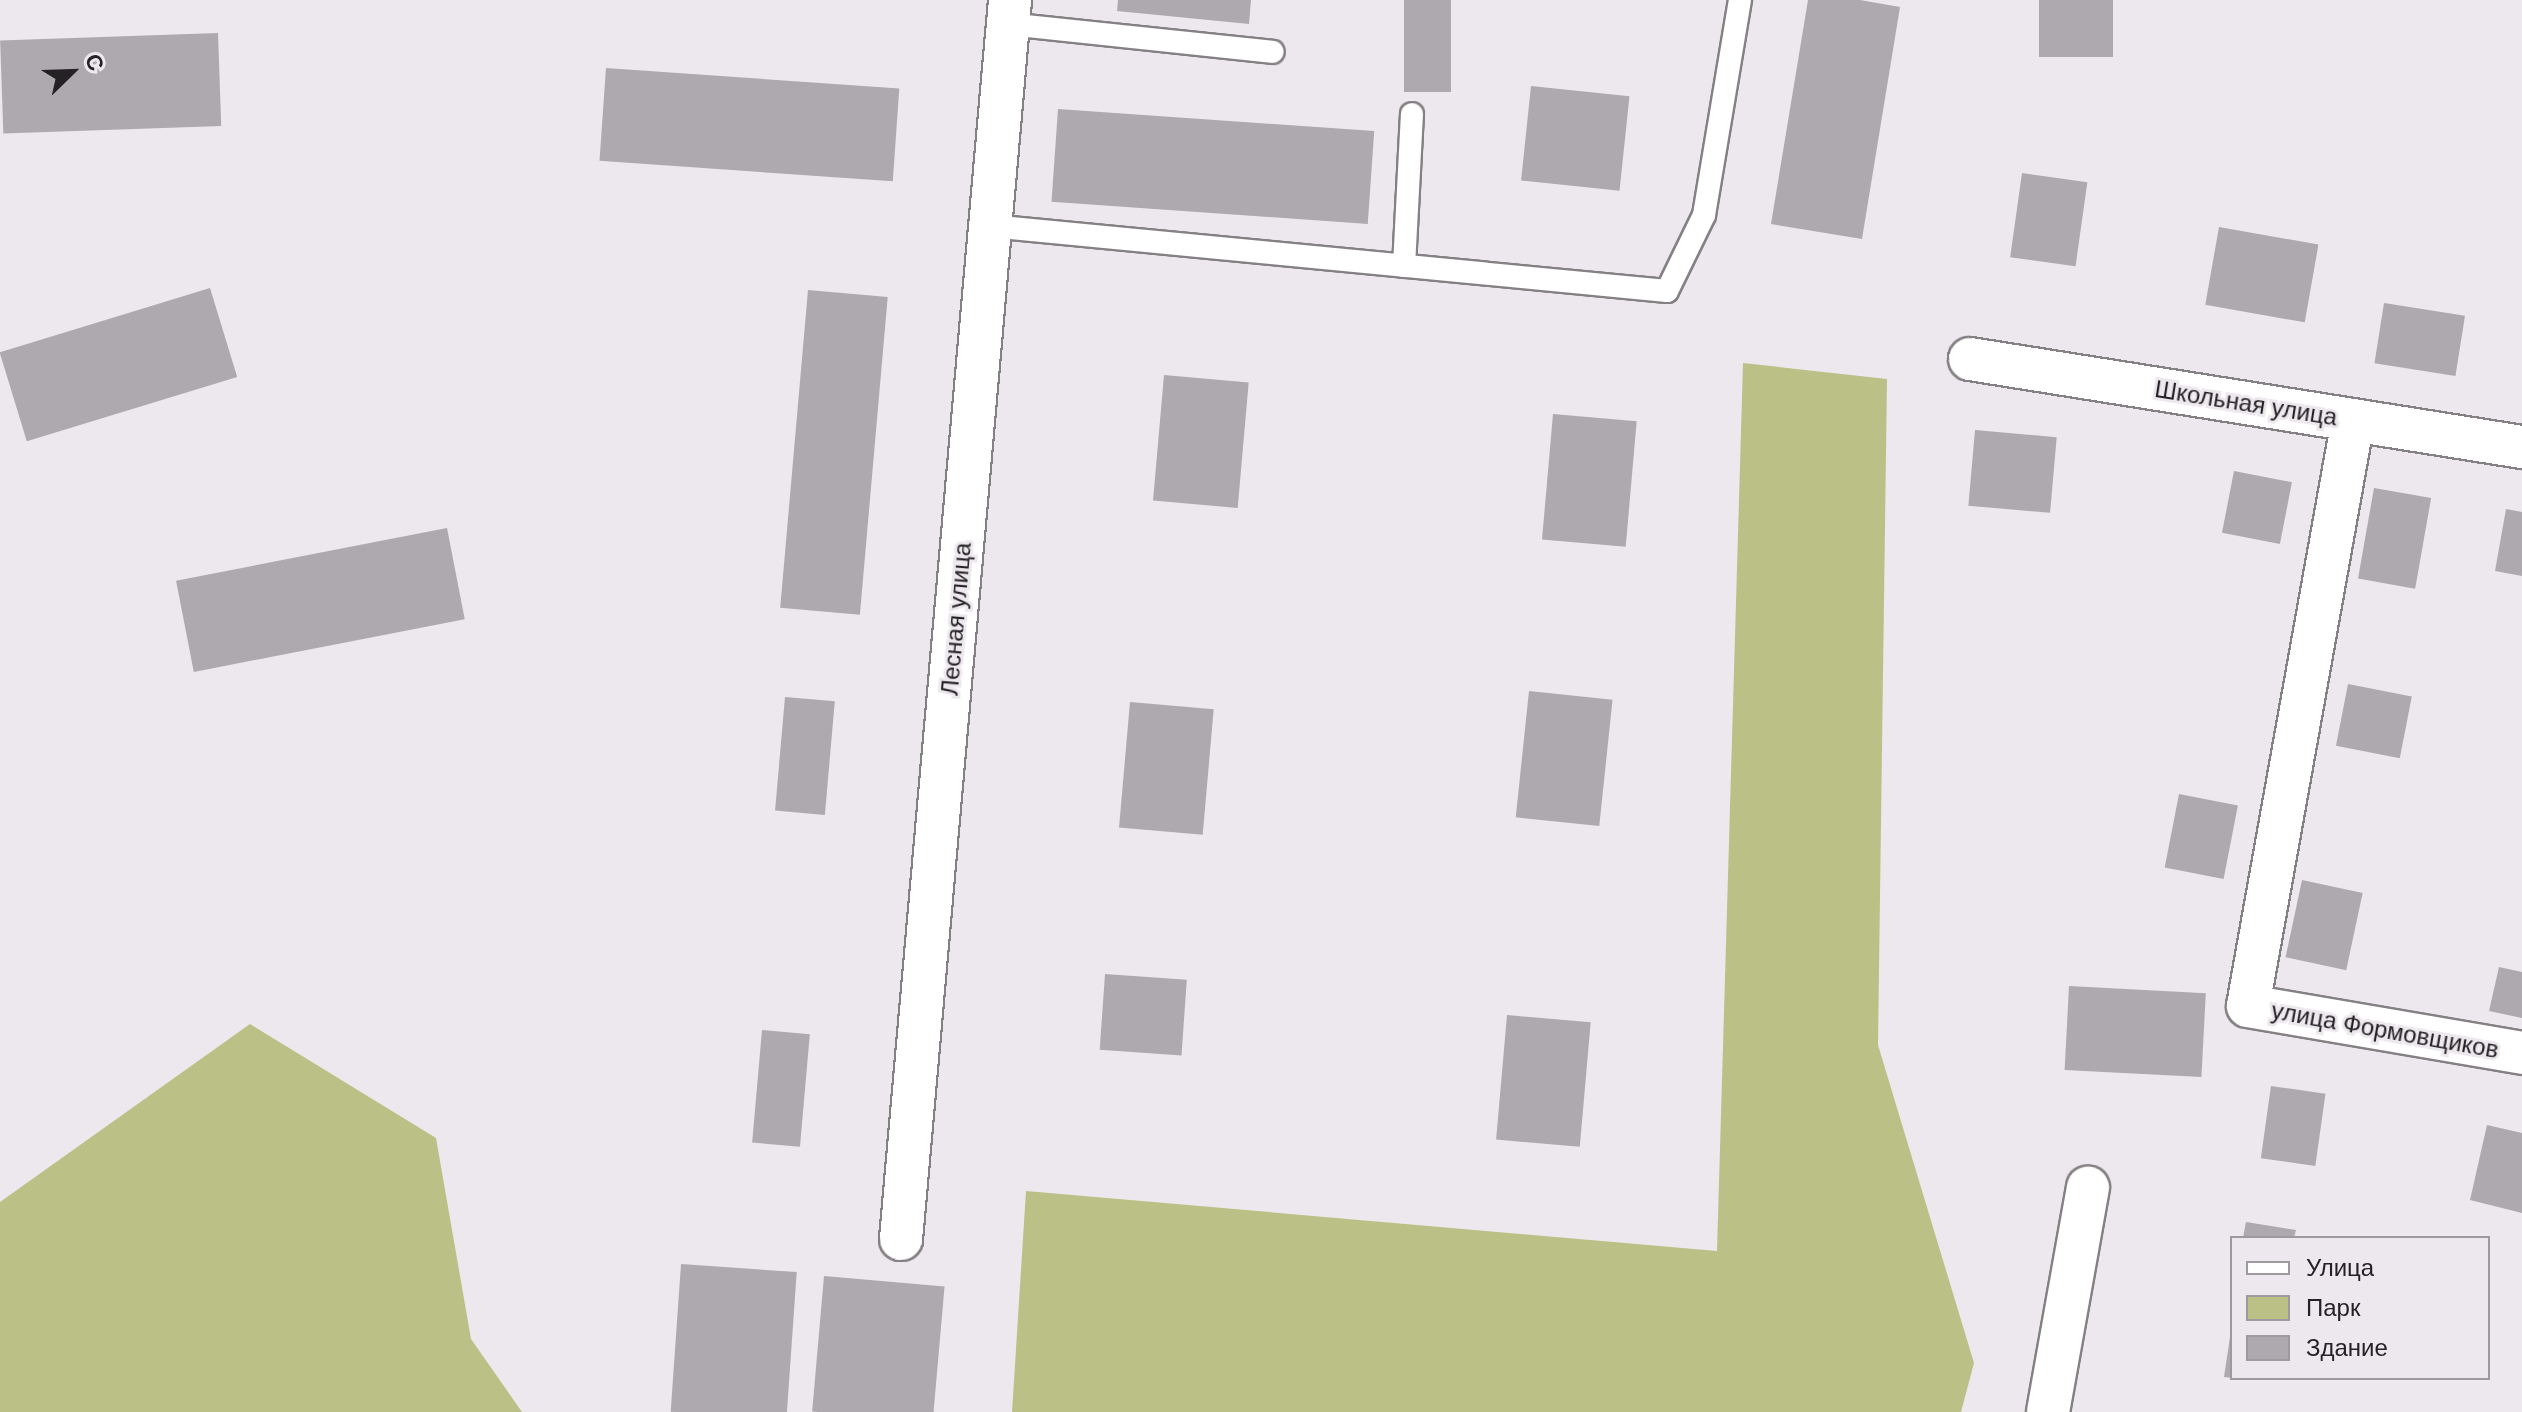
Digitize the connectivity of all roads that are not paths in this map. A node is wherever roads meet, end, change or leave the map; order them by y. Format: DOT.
graph roads {
  1 [pos="1740,0"];
  2 [pos="1009,12"];
  3 [pos="1273,52"];
  4 [pos="1412,114"];
  5 [pos="990,226"];
  6 [pos="1404,266"];
  7 [pos="1970,359"];
  8 [pos="2353,420"];
  9 [pos="2522,447"];
  10 [pos="2522,1053"];
  11 [pos="2088,1188"];
  12 [pos="901,1239"];
  13 [pos="2048,1412"];
  1 -- 6 [label="lane"];
  2 -- 3 [label="lane"];
  2 -- 5 [label="street, Лесная улица"];
  4 -- 6 [label="lane"];
  5 -- 6 [label="lane"];
  5 -- 12 [label="street, Лесная улица"];
  7 -- 8 [label="street, Школьная улица"];
  8 -- 9 [label="street, Школьная улица"];
  8 -- 10 [label="street, улица Формовщиков"];
  11 -- 13 [label="street"];
}
